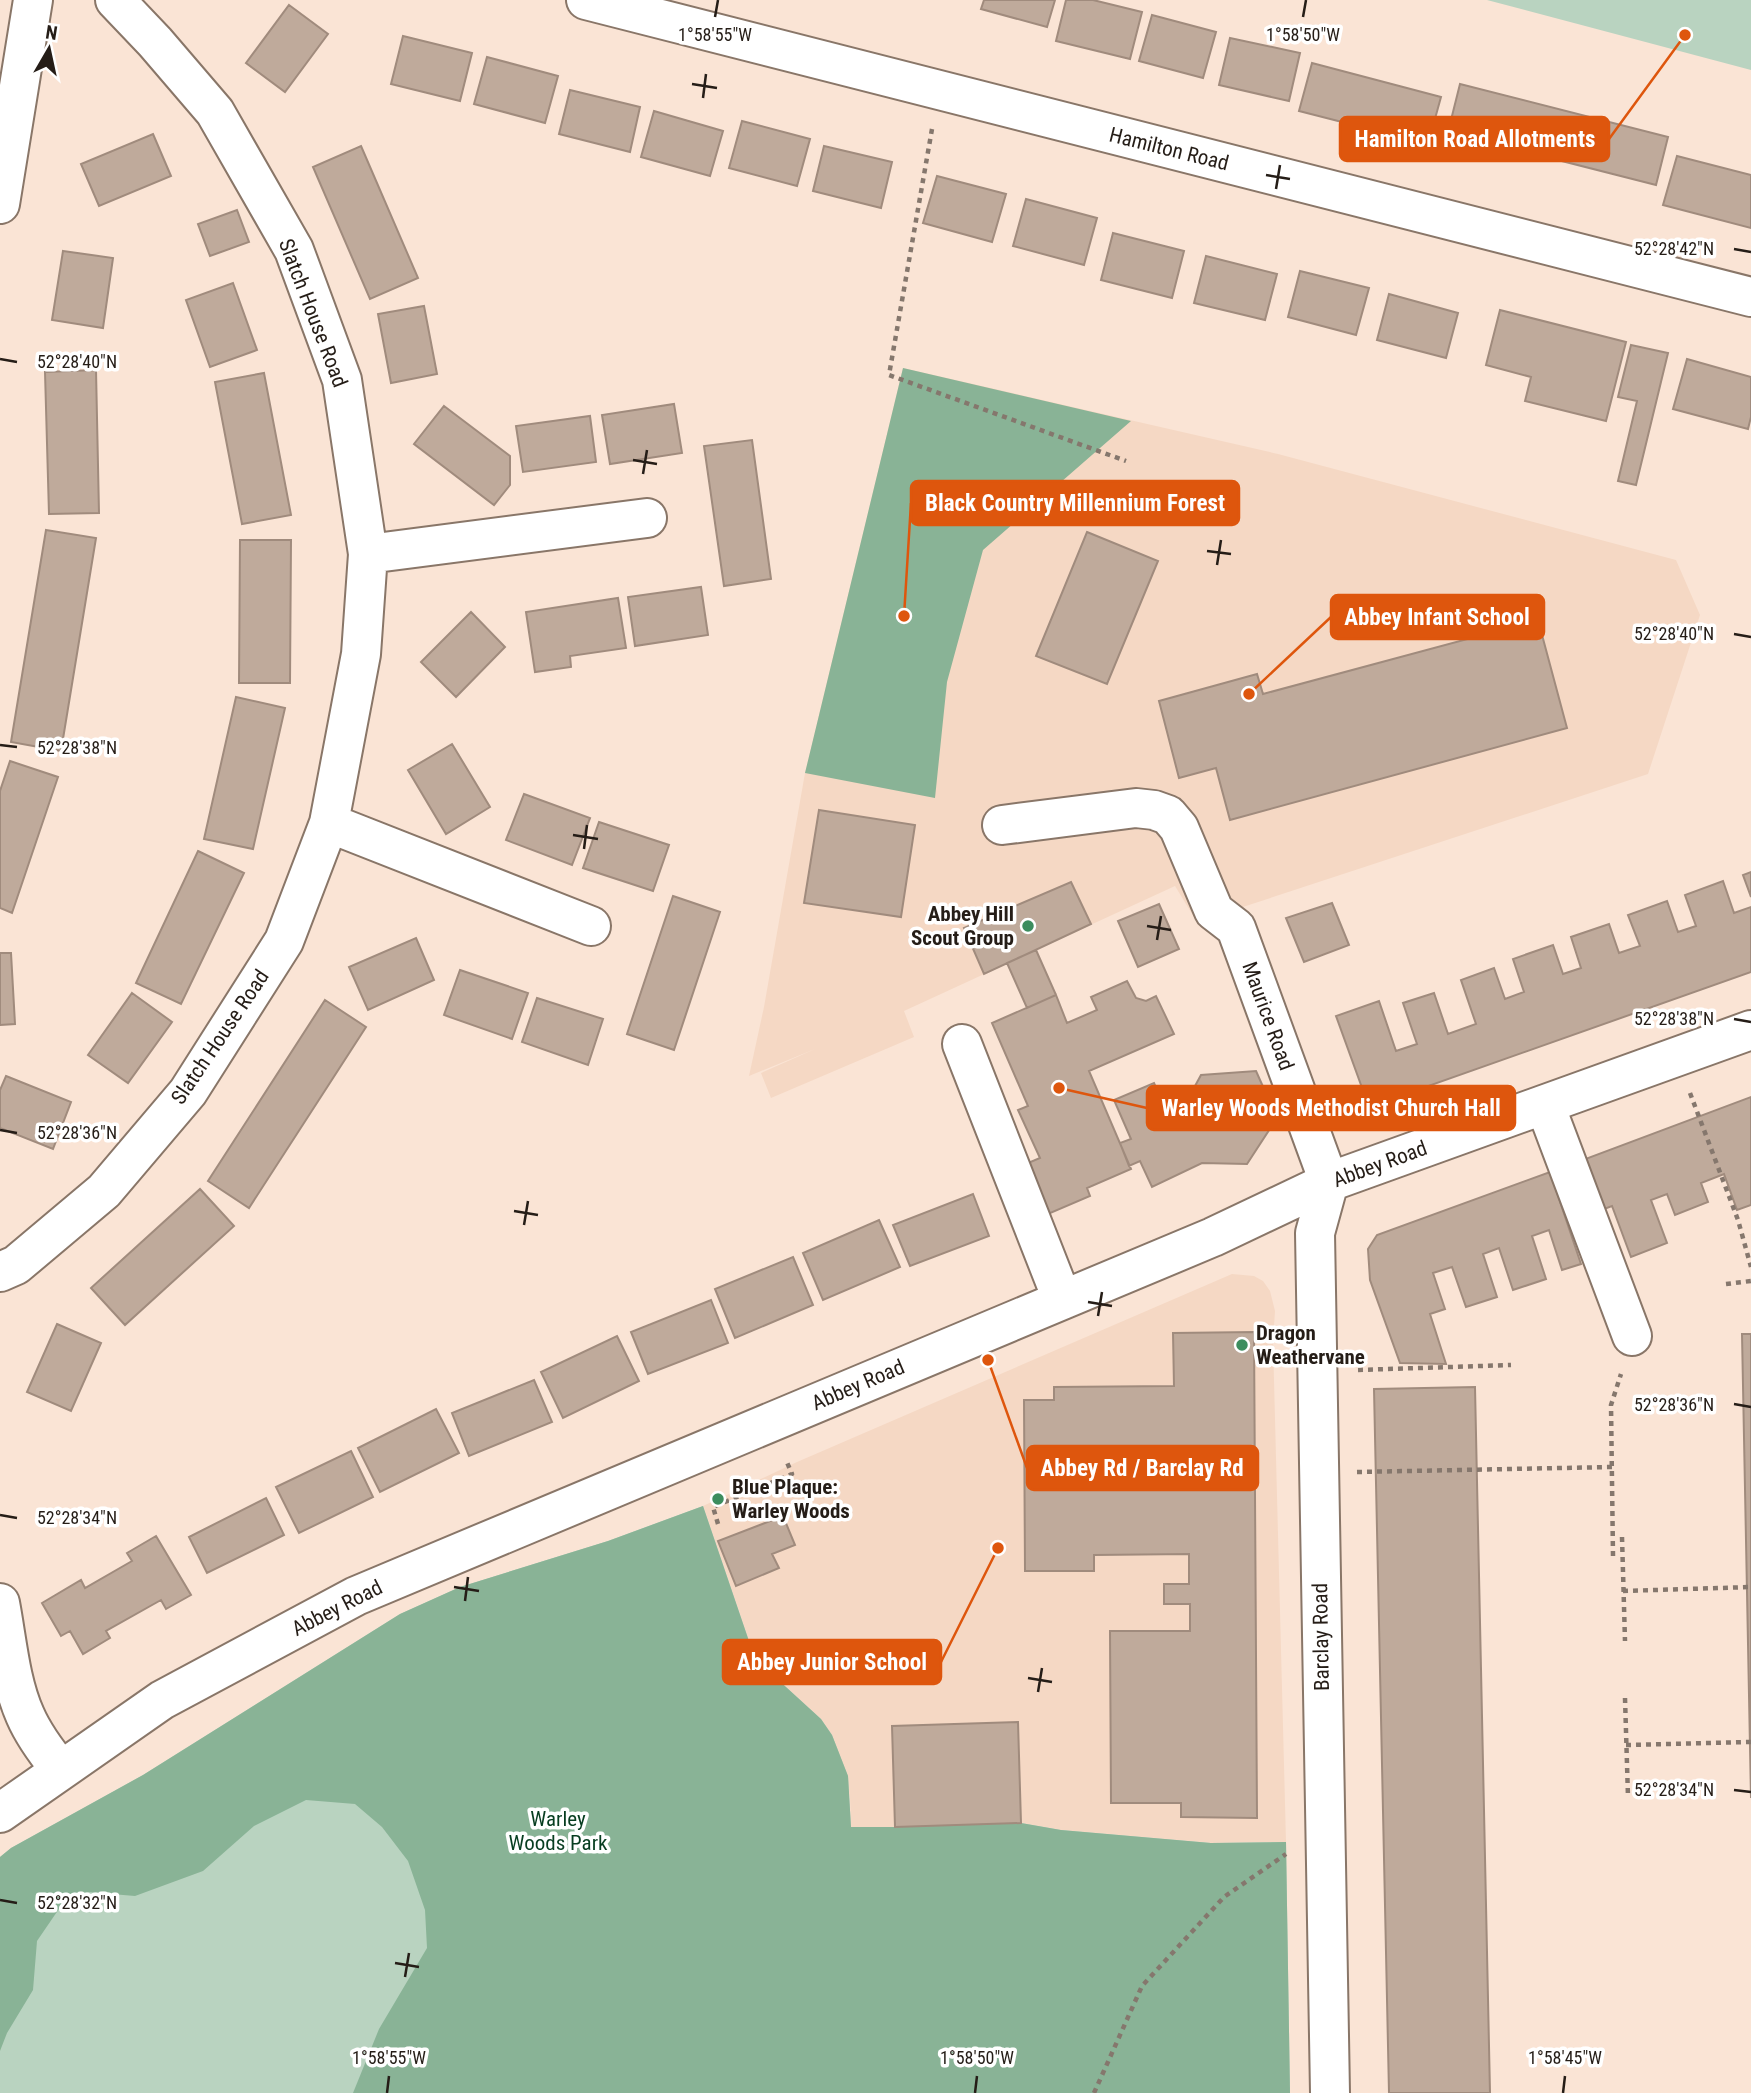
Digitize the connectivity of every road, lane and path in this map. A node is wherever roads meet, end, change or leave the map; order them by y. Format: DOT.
graph roads {
  1 [pos="33,0"];
  2 [pos="115,0"];
  3 [pos="586,0"];
  4 [pos="939,91"];
  5 [pos="0,204"];
  6 [pos="1751,297"];
  7 [pos="1126,461"];
  8 [pos="647,518"];
  9 [pos="368,554"];
  10 [pos="329,823"];
  11 [pos="1002,825"];
  12 [pos="591,926"];
  13 [pos="1751,1030"];
  14 [pos="962,1044"];
  15 [pos="1689,1091"];
  16 [pos="1545,1105"];
  17 [pos="1329,1182"];
  18 [pos="1751,1267"];
  19 [pos="0,1272"];
  20 [pos="1751,1281"];
  21 [pos="1726,1284"];
  22 [pos="1062,1298"];
  23 [pos="1627,1353"];
  24 [pos="1511,1365"];
  25 [pos="1349,1370"];
  26 [pos="785,1459"];
  27 [pos="1612,1467"];
  28 [pos="1350,1472"];
  29 [pos="718,1524"];
  30 [pos="1622,1537"];
  31 [pos="1613,1556"];
  32 [pos="1751,1587"];
  33 [pos="1623,1591"];
  34 [pos="0,1603"];
  35 [pos="1625,1641"];
  36 [pos="1625,1698"];
  37 [pos="1751,1741"];
  38 [pos="1626,1745"];
  39 [pos="61,1770"];
  40 [pos="1628,1797"];
  41 [pos="0,1813"];
  42 [pos="1296,1847"];
  43 [pos="1094,2093"];
  44 [pos="1330,2093"];
  1 -- 5 [label="street"];
  2 -- 9 [label="street, Slatch House Road"];
  3 -- 4 [label="street, Hamilton Road"];
  4 -- 6 [label="street, Hamilton Road"];
  4 -- 7 [label="path"];
  8 -- 9 [label="street"];
  9 -- 10 [label="street, Slatch House Road"];
  10 -- 12 [label="street"];
  10 -- 19 [label="street, Slatch House Road"];
  11 -- 17 [label="street, Maurice Road"];
  13 -- 16 [label="street, Abbey Road"];
  14 -- 22 [label="street"];
  15 -- 18 [label="path"];
  16 -- 17 [label="street, Abbey Road"];
  16 -- 23 [label="street"];
  17 -- 22 [label="street, Abbey Road"];
  17 -- 44 [label="street, Barclay Road"];
  20 -- 21 [label="path"];
  22 -- 39 [label="street, Abbey Road"];
  23 -- 27 [label="path"];
  24 -- 25 [label="path"];
  26 -- 29 [label="path"];
  27 -- 28 [label="path"];
  27 -- 31 [label="path"];
  30 -- 33 [label="path"];
  32 -- 33 [label="path"];
  33 -- 35 [label="path"];
  34 -- 39 [label="street"];
  36 -- 38 [label="path"];
  37 -- 38 [label="path"];
  38 -- 40 [label="path"];
  39 -- 41 [label="street, Abbey Road"];
  42 -- 43 [label="path"];
}
